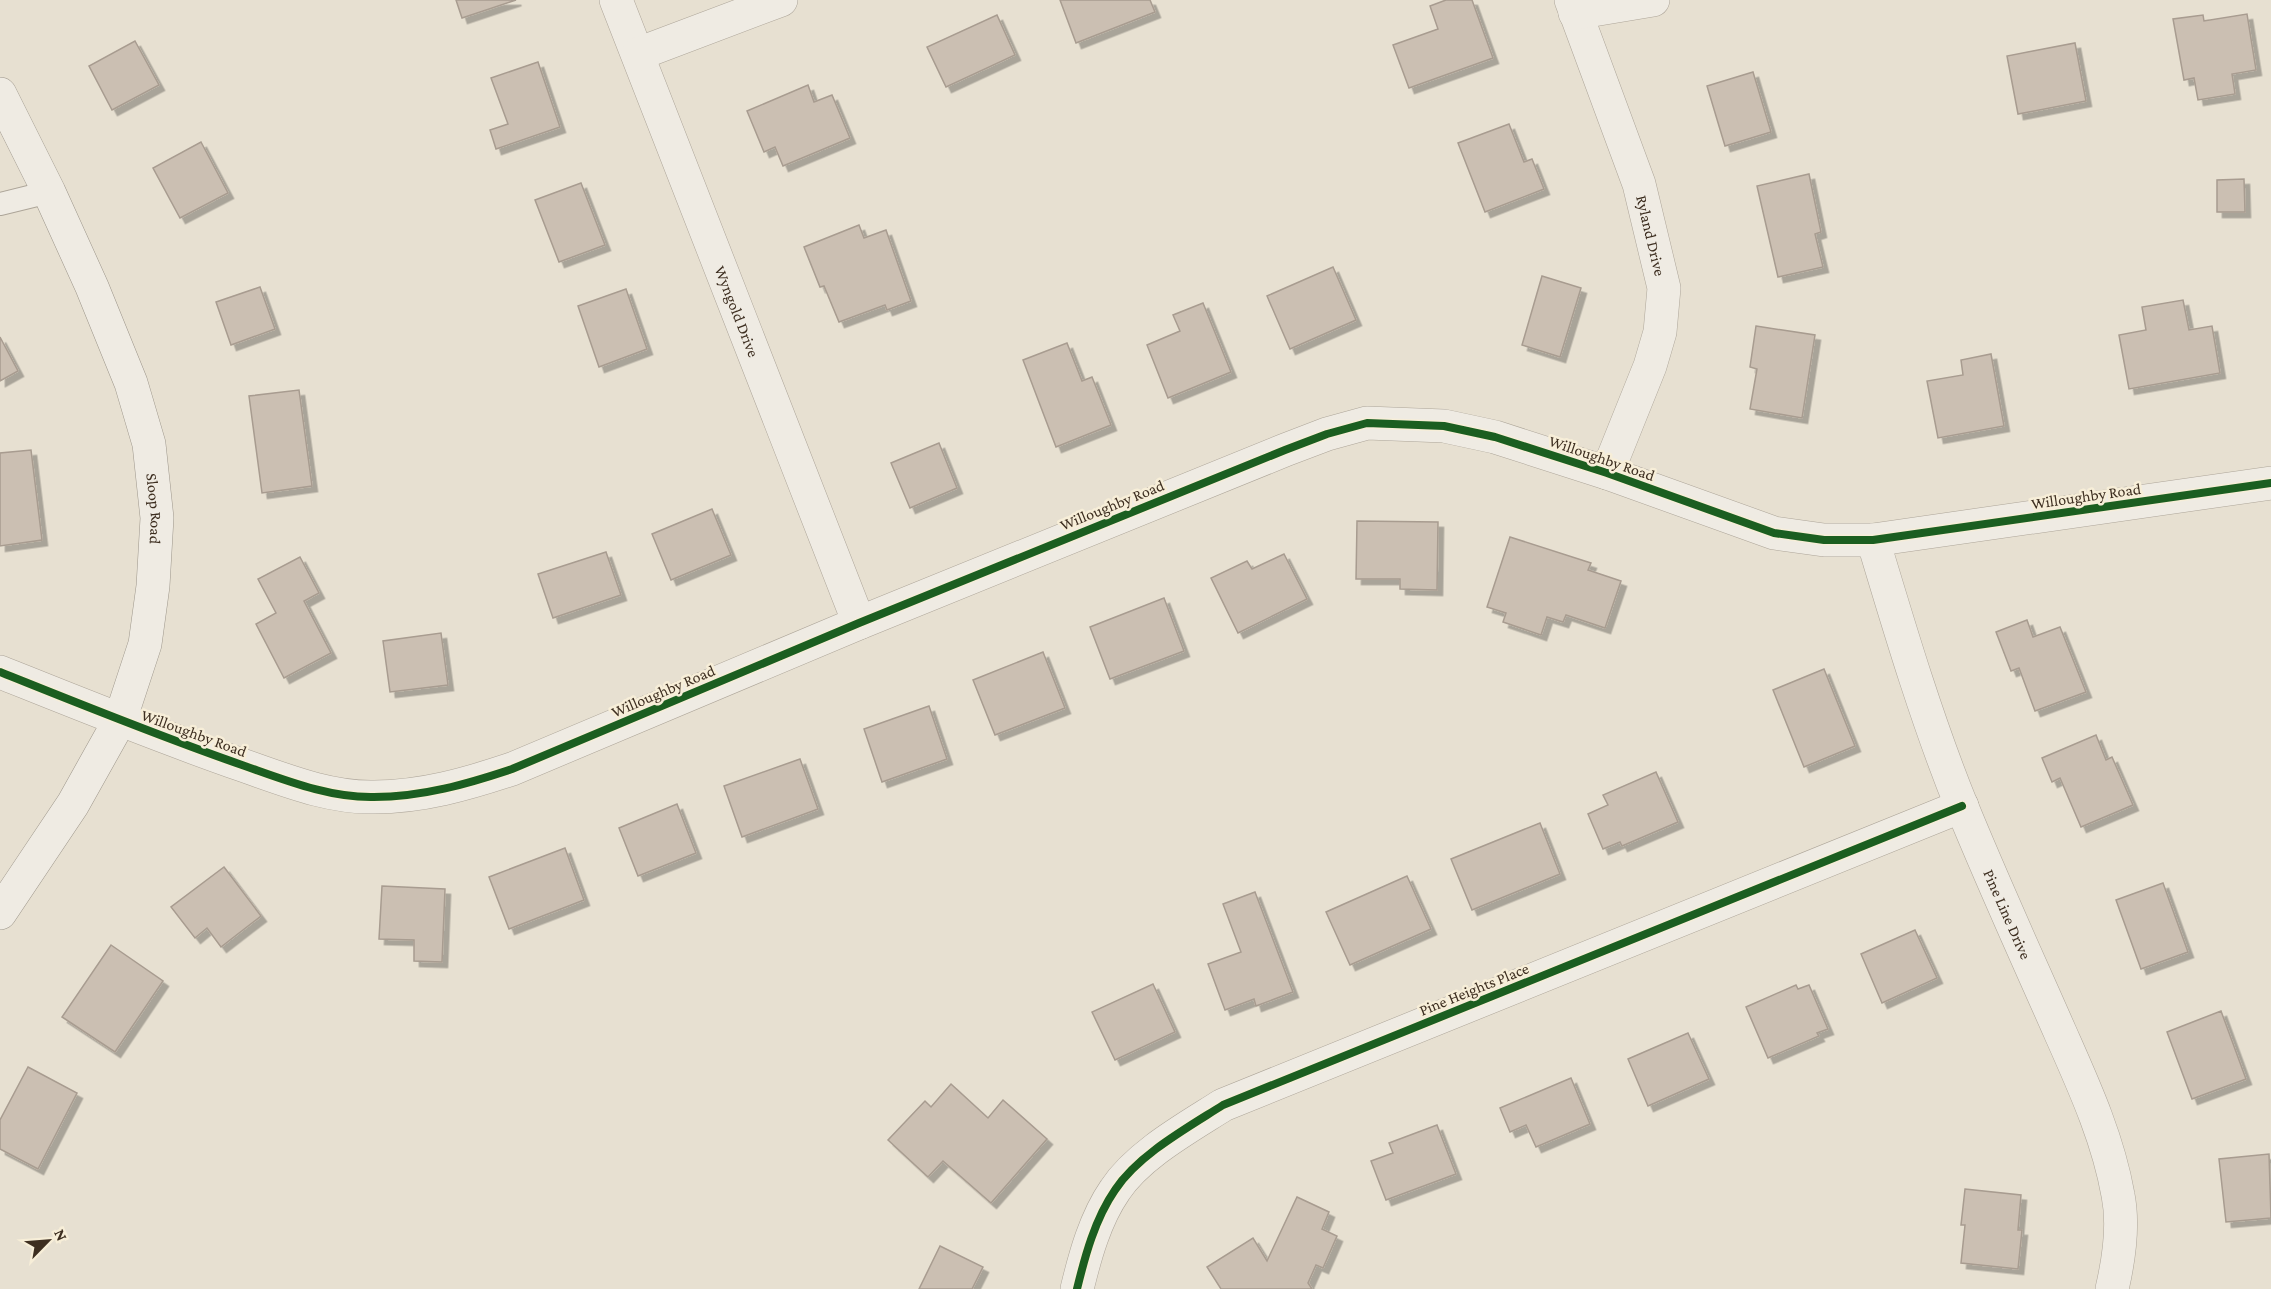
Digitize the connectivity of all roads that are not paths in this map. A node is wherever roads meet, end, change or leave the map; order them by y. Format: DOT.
graph roads {
  1 [pos="616,0"];
  2 [pos="781,0"];
  3 [pos="1653,0"];
  4 [pos="1573,6"];
  5 [pos="638,54"];
  6 [pos="0,94"];
  7 [pos="49,192"];
  8 [pos="0,204"];
  9 [pos="1607,472"];
  10 [pos="2271,483"];
  11 [pos="1874,540"];
  12 [pos="859,623"];
  13 [pos="0,672"];
  14 [pos="120,720"];
  15 [pos="1962,806"];
  16 [pos="0,914"];
  17 [pos="1077,1289"];
  18 [pos="2112,1289"];
  1 -- 5 [label="street, Wyngold Drive"];
  2 -- 5 [label="street"];
  3 -- 4 [label="street"];
  4 -- 9 [label="street, Ryland Drive"];
  5 -- 12 [label="street, Wyngold Drive"];
  6 -- 7 [label="street, Sloop Road"];
  7 -- 8 [label="lane"];
  7 -- 14 [label="street, Sloop Road"];
  9 -- 11 [label="street, Willoughby Road"];
  9 -- 12 [label="street, Willoughby Road"];
  10 -- 11 [label="street, Willoughby Road"];
  11 -- 15 [label="street, Pine Line Drive"];
  12 -- 14 [label="street, Willoughby Road"];
  13 -- 14 [label="street, Willoughby Road"];
  14 -- 16 [label="street, Sloop Road"];
  15 -- 17 [label="street, Pine Heights Place"];
  15 -- 18 [label="street, Pine Line Drive"];
}
